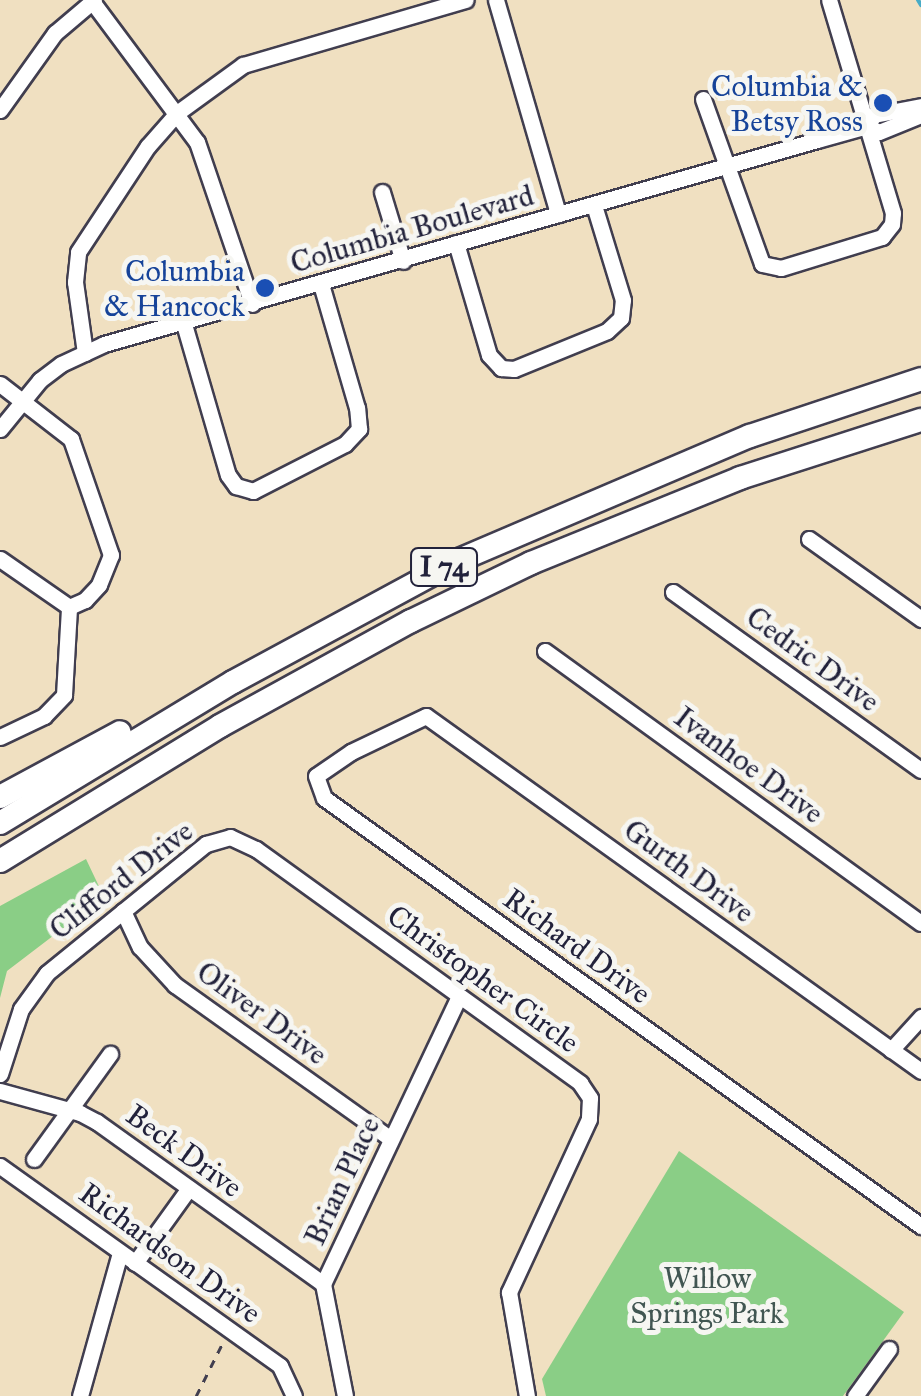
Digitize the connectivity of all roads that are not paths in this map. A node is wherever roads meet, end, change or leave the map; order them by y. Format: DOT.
graph roads {
  1 [pos="466,0"];
  2 [pos="496,0"];
  3 [pos="829,0"];
  4 [pos="92,1"];
  5 [pos="703,99"];
  6 [pos="921,106"];
  7 [pos="0,110"];
  8 [pos="178,112"];
  9 [pos="921,115"];
  10 [pos="867,126"];
  11 [pos="729,166"];
  12 [pos="382,192"];
  13 [pos="594,205"];
  14 [pos="558,214"];
  15 [pos="456,243"];
  16 [pos="403,261"];
  17 [pos="321,284"];
  18 [pos="252,304"];
  19 [pos="184,324"];
  20 [pos="85,353"];
  21 [pos="921,380"];
  22 [pos="0,384"];
  23 [pos="21,399"];
  24 [pos="921,420"];
  25 [pos="0,428"];
  26 [pos="809,538"];
  27 [pos="0,559"];
  28 [pos="673,592"];
  29 [pos="69,607"];
  30 [pos="921,618"];
  31 [pos="545,651"];
  32 [pos="232,682"];
  33 [pos="426,716"];
  34 [pos="220,726"];
  35 [pos="0,738"];
  36 [pos="921,770"];
  37 [pos="0,797"];
  38 [pos="0,822"];
  39 [pos="225,838"];
  40 [pos="0,861"];
  41 [pos="0,880"];
  42 [pos="123,911"];
  43 [pos="921,923"];
  44 [pos="458,996"];
  45 [pos="921,1017"];
  46 [pos="891,1050"];
  47 [pos="110,1054"];
  48 [pos="921,1071"];
  49 [pos="0,1074"];
  50 [pos="0,1091"];
  51 [pos="69,1110"];
  52 [pos="392,1139"];
  53 [pos="34,1158"];
  54 [pos="0,1166"];
  55 [pos="189,1188"];
  56 [pos="921,1226"];
  57 [pos="120,1253"];
  58 [pos="135,1264"];
  59 [pos="323,1284"];
  60 [pos="889,1349"];
  61 [pos="80,1396"];
  62 [pos="294,1396"];
  63 [pos="345,1396"];
  64 [pos="526,1396"];
  65 [pos="855,1396"];
  1 -- 8 [label="street"];
  2 -- 14 [label="street"];
  3 -- 10 [label="street"];
  4 -- 7 [label="street"];
  4 -- 8 [label="street"];
  5 -- 11 [label="street"];
  6 -- 10 [label="street, Columbia Boulevard"];
  8 -- 18 [label="street"];
  8 -- 20 [label="street"];
  9 -- 10 [label="street, Columbia Boulevard"];
  10 -- 11 [label="street, Columbia Boulevard"];
  10 -- 11 [label="street"];
  11 -- 13 [label="street, Columbia Boulevard"];
  12 -- 16 [label="street"];
  13 -- 14 [label="street, Columbia Boulevard"];
  13 -- 15 [label="street"];
  14 -- 15 [label="street, Columbia Boulevard"];
  15 -- 16 [label="street, Columbia Boulevard"];
  16 -- 17 [label="street, Columbia Boulevard"];
  17 -- 18 [label="street, Columbia Boulevard"];
  17 -- 19 [label="street"];
  18 -- 19 [label="street, Columbia Boulevard"];
  19 -- 20 [label="street, Columbia Boulevard"];
  20 -- 23 [label="street, Columbia Boulevard"];
  21 -- 32 [label="highway, I 74"];
  22 -- 23 [label="street"];
  23 -- 25 [label="street, Columbia Boulevard"];
  23 -- 29 [label="street"];
  24 -- 34 [label="highway, I 74"];
  26 -- 30 [label="street"];
  27 -- 29 [label="street"];
  28 -- 36 [label="street, Cedric Drive"];
  29 -- 35 [label="street"];
  31 -- 43 [label="street, Ivanhoe Drive"];
  32 -- 37 [label="highway"];
  32 -- 38 [label="highway, I 74"];
  33 -- 46 [label="street, Gurth Drive"];
  33 -- 56 [label="street, Richard Drive"];
  34 -- 40 [label="highway, I 74"];
  34 -- 41 [label="highway"];
  39 -- 42 [label="street, Clifford Drive"];
  39 -- 44 [label="street, Christopher Circle"];
  42 -- 49 [label="street, Clifford Drive"];
  42 -- 52 [label="street, Oliver Drive"];
  44 -- 52 [label="street, Brian Place"];
  44 -- 64 [label="street, Christopher Circle"];
  45 -- 46 [label="street"];
  46 -- 48 [label="street, Gurth Drive"];
  47 -- 51 [label="street"];
  50 -- 51 [label="street, Beck Drive"];
  51 -- 53 [label="street"];
  51 -- 55 [label="street, Beck Drive"];
  52 -- 59 [label="street, Brian Place"];
  54 -- 57 [label="street, Richardson Drive"];
  55 -- 58 [label="street"];
  55 -- 59 [label="street, Beck Drive"];
  57 -- 58 [label="street, Richardson Drive"];
  57 -- 61 [label="street"];
  58 -- 62 [label="street, Richardson Drive"];
  59 -- 63 [label="street, Brian Place"];
  60 -- 65 [label="street"];
}
